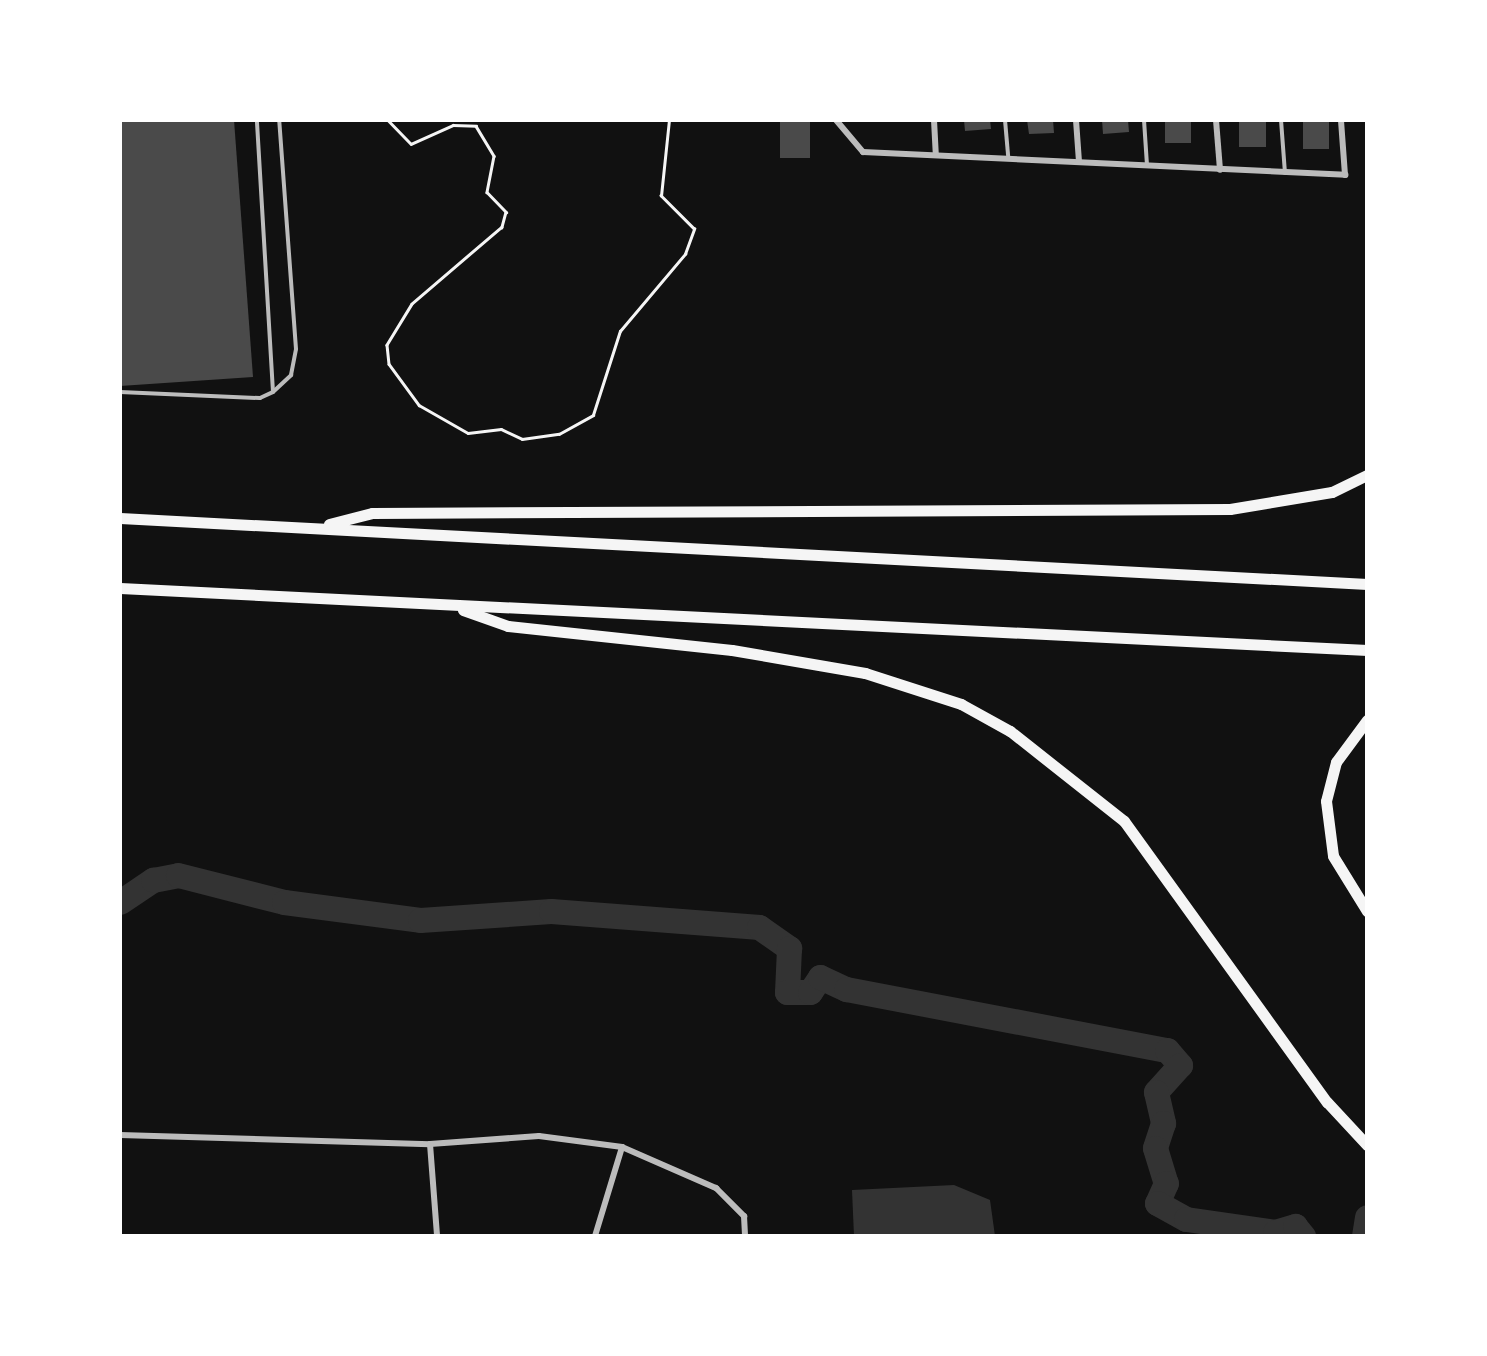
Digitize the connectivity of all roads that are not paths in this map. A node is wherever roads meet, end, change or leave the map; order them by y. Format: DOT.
graph roads {
  1 [pos="257,120"];
  2 [pos="279,120"];
  3 [pos="836,120"];
  4 [pos="934,120"];
  5 [pos="1005,120"];
  6 [pos="1076,120"];
  7 [pos="1144,120"];
  8 [pos="1216,120"];
  9 [pos="1281,120"];
  10 [pos="1341,120"];
  11 [pos="936,154"];
  12 [pos="1008,158"];
  13 [pos="1079,162"];
  14 [pos="1147,165"];
  15 [pos="1220,170"];
  16 [pos="1285,173"];
  17 [pos="120,392"];
  18 [pos="274,392"];
  19 [pos="1367,475"];
  20 [pos="120,518"];
  21 [pos="327,526"];
  22 [pos="1367,584"];
  23 [pos="120,588"];
  24 [pos="454,606"];
  25 [pos="1367,650"];
  26 [pos="1367,720"];
  27 [pos="1367,911"];
  28 [pos="120,1135"];
  29 [pos="430,1144"];
  30 [pos="1367,1145"];
  31 [pos="622,1147"];
  32 [pos="437,1236"];
  33 [pos="595,1236"];
  34 [pos="745,1236"];
  1 -- 18 [label="lane"];
  2 -- 18 [label="lane"];
  3 -- 11 [label="street"];
  4 -- 11 [label="street"];
  5 -- 12 [label="lane"];
  6 -- 13 [label="street"];
  7 -- 14 [label="lane"];
  8 -- 15 [label="street"];
  9 -- 16 [label="lane"];
  10 -- 16 [label="street"];
  11 -- 12 [label="street"];
  12 -- 13 [label="street"];
  13 -- 14 [label="street"];
  14 -- 15 [label="street"];
  15 -- 16 [label="street"];
  17 -- 18 [label="lane"];
  19 -- 21 [label="highway"];
  20 -- 21 [label="highway"];
  21 -- 22 [label="highway"];
  23 -- 24 [label="highway"];
  24 -- 25 [label="highway"];
  24 -- 30 [label="highway"];
  26 -- 27 [label="highway"];
  28 -- 29 [label="street"];
  29 -- 31 [label="street"];
  29 -- 32 [label="street"];
  31 -- 33 [label="street"];
  31 -- 34 [label="street"];
}
